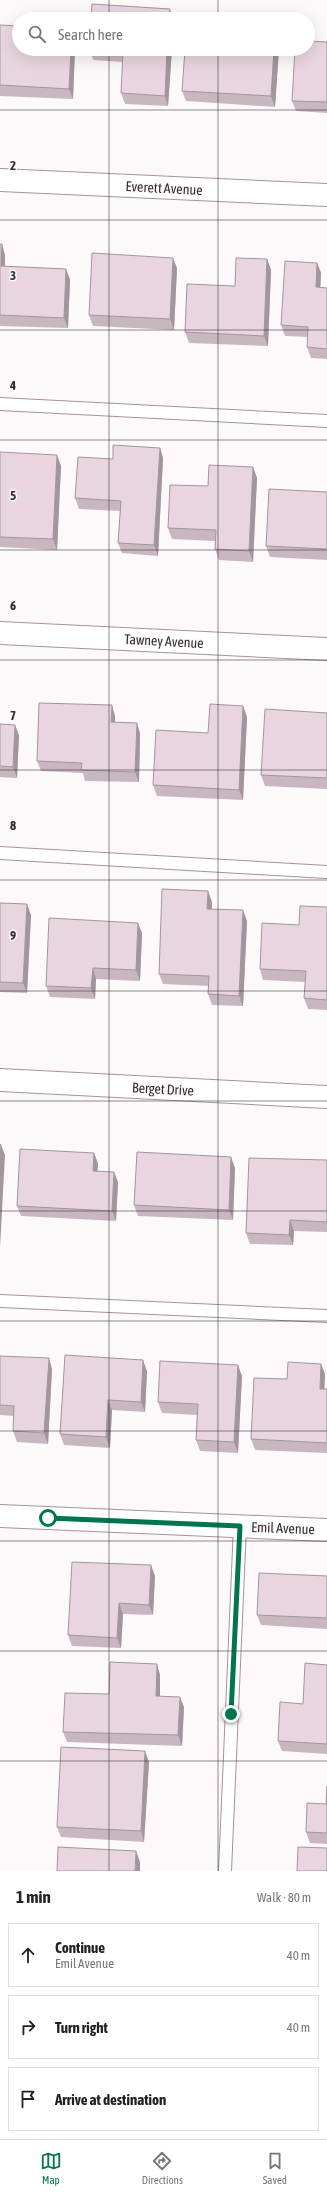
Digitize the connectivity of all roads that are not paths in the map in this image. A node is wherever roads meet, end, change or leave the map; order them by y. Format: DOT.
graph roads {
  1 [pos="0,180"];
  2 [pos="327,195"];
  3 [pos="0,404"];
  4 [pos="327,421"];
  5 [pos="0,633"];
  6 [pos="327,649"];
  7 [pos="0,853"];
  8 [pos="327,872"];
  9 [pos="0,1080"];
  10 [pos="327,1097"];
  11 [pos="0,1301"];
  12 [pos="327,1316"];
  13 [pos="0,1516"];
  14 [pos="240,1526"];
  15 [pos="327,1530"];
  16 [pos="225,1871"];
  1 -- 2 [label="street, Everett Avenue"];
  3 -- 4 [label="lane"];
  5 -- 6 [label="street, Tawney Avenue"];
  7 -- 8 [label="lane"];
  9 -- 10 [label="street, Berget Drive"];
  11 -- 12 [label="lane"];
  13 -- 14 [label="street, Emil Avenue"];
  14 -- 15 [label="street, Emil Avenue"];
  14 -- 16 [label="lane"];
}
